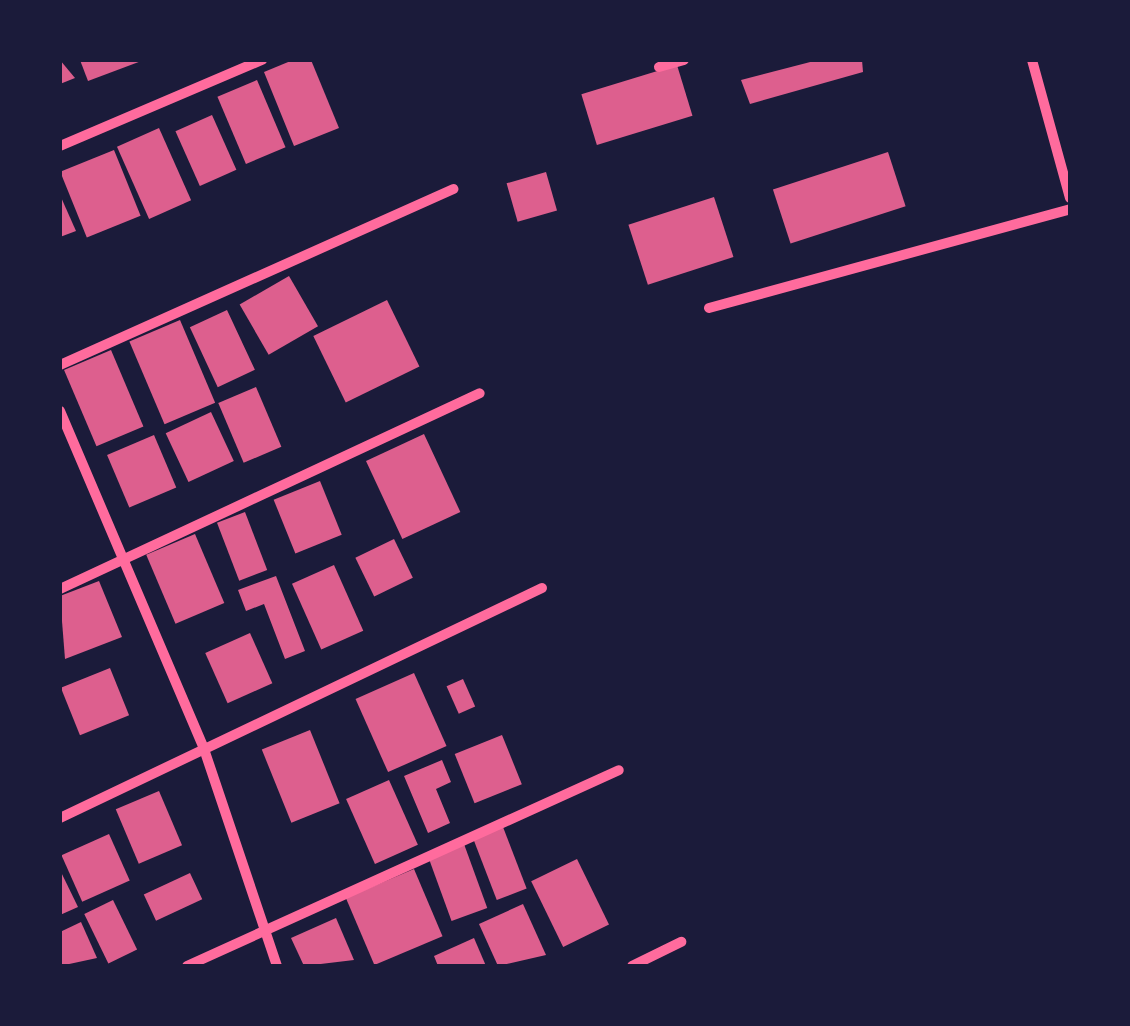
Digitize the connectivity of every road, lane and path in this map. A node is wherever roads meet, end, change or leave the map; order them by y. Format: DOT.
graph roads {
  1 [pos="262,60"];
  2 [pos="684,60"];
  3 [pos="1032,60"];
  4 [pos="659,67"];
  5 [pos="60,146"];
  6 [pos="453,189"];
  7 [pos="1070,198"];
  8 [pos="1070,209"];
  9 [pos="709,308"];
  10 [pos="60,365"];
  11 [pos="480,393"];
  12 [pos="60,410"];
  13 [pos="124,554"];
  14 [pos="60,588"];
  15 [pos="542,588"];
  16 [pos="204,749"];
  17 [pos="619,770"];
  18 [pos="60,818"];
  19 [pos="260,928"];
  20 [pos="681,942"];
  21 [pos="187,966"];
  22 [pos="277,966"];
  23 [pos="632,966"];
  1 -- 5 [label="street"];
  2 -- 4 [label="street"];
  3 -- 7 [label="street"];
  6 -- 10 [label="street"];
  8 -- 9 [label="street"];
  11 -- 13 [label="street"];
  12 -- 13 [label="street"];
  13 -- 14 [label="street"];
  13 -- 16 [label="street"];
  15 -- 16 [label="street"];
  16 -- 18 [label="street"];
  16 -- 19 [label="street"];
  17 -- 19 [label="street"];
  19 -- 21 [label="street"];
  19 -- 22 [label="street"];
  20 -- 23 [label="street"];
}
